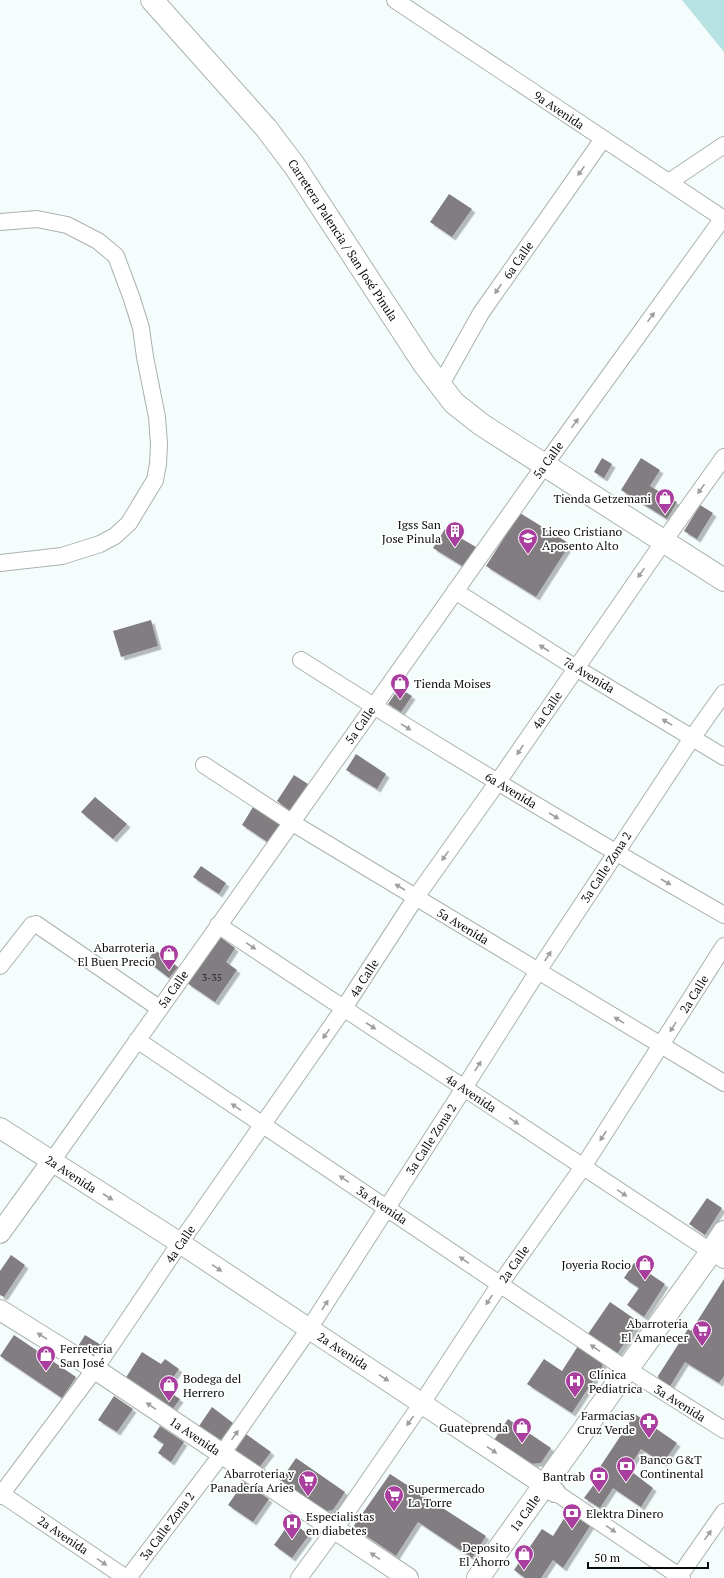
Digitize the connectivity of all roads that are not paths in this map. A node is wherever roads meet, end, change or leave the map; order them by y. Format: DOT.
graph roads {
  1 [pos="152,0"];
  2 [pos="395,0"];
  3 [pos="603,139"];
  4 [pos="724,145"];
  5 [pos="669,182"];
  6 [pos="724,218"];
  7 [pos="0,222"];
  8 [pos="440,386"];
  9 [pos="724,457"];
  10 [pos="544,466"];
  11 [pos="664,541"];
  12 [pos="0,562"];
  13 [pos="724,580"];
  14 [pos="455,591"];
  15 [pos="302,660"];
  16 [pos="576,668"];
  17 [pos="724,693"];
  18 [pos="373,706"];
  19 [pos="692,738"];
  20 [pos="724,757"];
  21 [pos="204,765"];
  22 [pos="498,783"];
  23 [pos="292,822"];
  24 [pos="616,853"];
  25 [pos="416,897"];
  26 [pos="724,915"];
  27 [pos="218,925"];
  28 [pos="724,946"];
  29 [pos="0,966"];
  30 [pos="538,971"];
  31 [pos="159,1008"];
  32 [pos="344,1008"];
  33 [pos="137,1040"];
  34 [pos="661,1046"];
  35 [pos="724,1083"];
  36 [pos="464,1088"];
  37 [pos="263,1125"];
  38 [pos="0,1128"];
  39 [pos="52,1161"];
  40 [pos="583,1167"];
  41 [pos="386,1208"];
  42 [pos="724,1232"];
  43 [pos="0,1233"];
  44 [pos="180,1243"];
  45 [pos="720,1255"];
  46 [pos="500,1284"];
  47 [pos="0,1310"];
  48 [pos="309,1329"];
  49 [pos="95,1369"];
  50 [pos="632,1373"];
  51 [pos="422,1403"];
  52 [pos="724,1430"];
  53 [pos="222,1454"];
  54 [pos="550,1488"];
  55 [pos="1,1494"];
  56 [pos="724,1512"];
  57 [pos="335,1529"];
  58 [pos="680,1577"];
  59 [pos="127,1578"];
  60 [pos="298,1578"];
  61 [pos="408,1578"];
  62 [pos="478,1578"];
  63 [pos="495,1578"];
  1 -- 8 [label="main road, Carretera Palencia / San José Pinula"];
  2 -- 3 [label="street, 9a Avenida"];
  3 -- 5 [label="street, 9a Avenida"];
  3 -- 8 [label="street, 6a Calle, one-way"];
  4 -- 5 [label="street"];
  5 -- 6 [label="street, 9a Avenida"];
  10 -- 6 [label="street, 5a Calle, one-way"];
  7 -- 12 [label="street"];
  8 -- 10 [label="main road, Carretera Palencia / San José Pinula"];
  9 -- 11 [label="street, 4a Calle, one-way"];
  10 -- 11 [label="main road, Carretera Palencia / San José Pinula"];
  10 -- 14 [label="street, 5a Calle"];
  11 -- 13 [label="main road, Carretera Palencia / San José Pinula"];
  11 -- 16 [label="street, 4a Calle, one-way"];
  16 -- 14 [label="street, 7a Avenida, one-way"];
  14 -- 18 [label="street, 5a Calle"];
  15 -- 18 [label="street, 6a Avenida"];
  19 -- 16 [label="street, 7a Avenida, one-way"];
  16 -- 22 [label="street, 4a Calle, one-way"];
  17 -- 19 [label="street, 3a Calle Zona 2"];
  18 -- 22 [label="street, 6a Avenida, one-way"];
  18 -- 23 [label="street, 5a Calle"];
  19 -- 20 [label="street, 7a Avenida"];
  19 -- 24 [label="street, 3a Calle Zona 2"];
  21 -- 23 [label="street, 5a Avenida"];
  22 -- 24 [label="street, 6a Avenida, one-way"];
  22 -- 25 [label="street, 4a Calle, one-way"];
  25 -- 23 [label="street, 5a Avenida, one-way"];
  23 -- 27 [label="street, 5a Calle"];
  24 -- 26 [label="street, 6a Avenida, one-way"];
  30 -- 24 [label="street, 3a Calle Zona 2, one-way"];
  25 -- 30 [label="street, 5a Avenida"];
  25 -- 32 [label="street, 4a Calle"];
  27 -- 31 [label="street, 5a Calle"];
  27 -- 32 [label="street, 4a Avenida, one-way"];
  28 -- 34 [label="street, 2a Calle, one-way"];
  29 -- 31 [label="street"];
  34 -- 30 [label="street, 5a Avenida, one-way"];
  36 -- 30 [label="street, 3a Calle Zona 2, one-way"];
  31 -- 33 [label="street, 5a Calle"];
  32 -- 36 [label="street, 4a Avenida, one-way"];
  32 -- 37 [label="street, 4a Calle, one-way"];
  37 -- 33 [label="street, 3a Avenida, one-way"];
  33 -- 39 [label="street, 5a Calle"];
  34 -- 35 [label="street, 5a Avenida"];
  34 -- 40 [label="street, 2a Calle, one-way"];
  36 -- 40 [label="street, 4a Avenida, one-way"];
  36 -- 41 [label="street, 3a Calle Zona 2"];
  41 -- 37 [label="street, 3a Avenida, one-way"];
  37 -- 44 [label="street, 4a Calle"];
  38 -- 39 [label="street, 2a Avenida"];
  39 -- 43 [label="street, 5a Calle"];
  39 -- 44 [label="street, 2a Avenida, one-way"];
  40 -- 45 [label="street, 4a Avenida, one-way"];
  40 -- 46 [label="street, 2a Calle"];
  46 -- 41 [label="street, 3a Avenida, one-way"];
  48 -- 41 [label="street, 3a Calle Zona 2, one-way"];
  42 -- 45 [label="main road, 1a Calle"];
  44 -- 48 [label="street, 2a Avenida, one-way"];
  44 -- 49 [label="street, 4a Calle"];
  45 -- 50 [label="main road, 1a Calle"];
  50 -- 46 [label="street, 3a Avenida, one-way"];
  46 -- 51 [label="street, 2a Calle, one-way"];
  49 -- 47 [label="street, 1a Avenida, one-way"];
  48 -- 51 [label="street, 2a Avenida, one-way"];
  53 -- 48 [label="street, 3a Calle Zona 2, one-way"];
  53 -- 49 [label="street, 1a Avenida, one-way"];
  49 -- 55 [label="street, 4a Calle"];
  50 -- 52 [label="street, 3a Avenida"];
  50 -- 54 [label="main road, 1a Calle"];
  51 -- 54 [label="street, 2a Avenida, one-way"];
  51 -- 57 [label="street, 2a Calle, one-way"];
  53 -- 57 [label="street, 1a Avenida"];
  53 -- 59 [label="street, 3a Calle Zona 2"];
  54 -- 58 [label="street, 2a Avenida, one-way"];
  54 -- 62 [label="main road, 1a Calle"];
  54 -- 63 [label="main road, 1a Calle"];
  55 -- 59 [label="street, 2a Avenida, one-way"];
  58 -- 56 [label="street, one-way"];
  57 -- 60 [label="street, 2a Calle"];
  61 -- 57 [label="street, 1a Avenida, one-way"];
}
